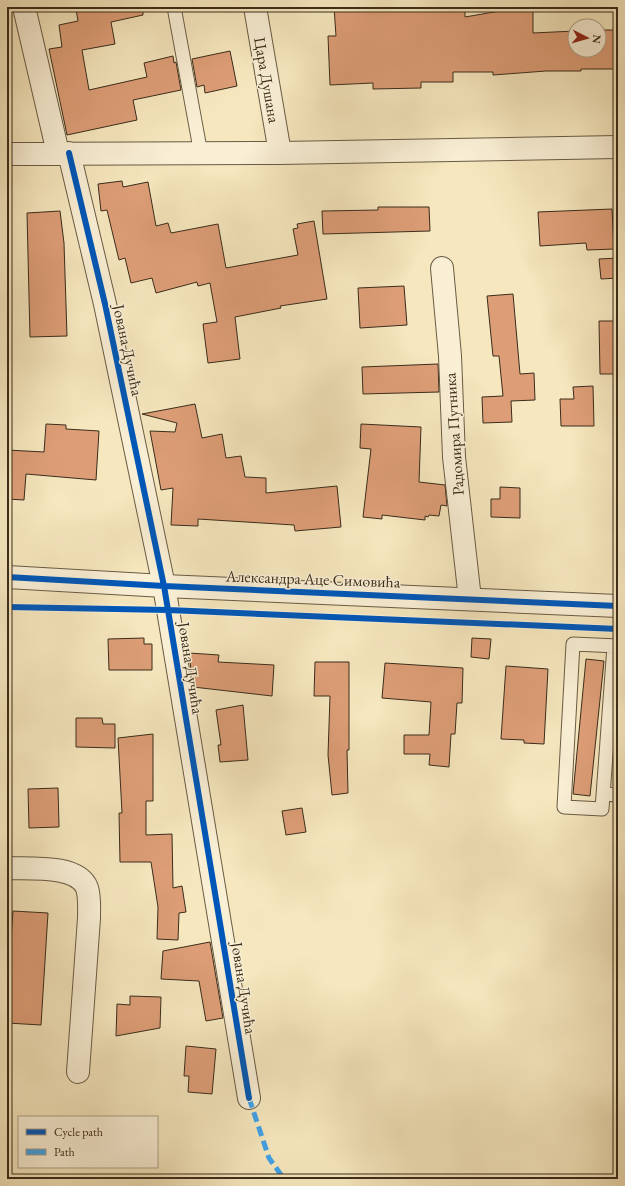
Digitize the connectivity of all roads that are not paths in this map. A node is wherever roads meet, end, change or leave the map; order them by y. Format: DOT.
graph roads {
  1 [pos="24,7"];
  2 [pos="174,7"];
  3 [pos="255,7"];
  4 [pos="618,147"];
  5 [pos="63,153"];
  6 [pos="280,153"];
  7 [pos="7,154"];
  8 [pos="201,154"];
  9 [pos="442,268"];
  10 [pos="7,577"];
  11 [pos="164,586"];
  12 [pos="470,599"];
  13 [pos="618,606"];
  14 [pos="616,646"];
  15 [pos="613,737"];
  16 [pos="603,794"];
  17 [pos="618,795"];
  18 [pos="7,868"];
  19 [pos="78,1072"];
  20 [pos="249,1098"];
  1 -- 5 [label="street, Јована Дучића"];
  2 -- 8 [label="lane"];
  3 -- 6 [label="street, Цара Душана"];
  4 -- 6 [label="street"];
  5 -- 7 [label="street"];
  5 -- 8 [label="street"];
  5 -- 11 [label="street, Јована Дучића"];
  6 -- 8 [label="street"];
  9 -- 12 [label="street, Радомира Путника"];
  10 -- 11 [label="street, Александра Аце Симовића"];
  11 -- 12 [label="street, Александра Аце Симовића"];
  11 -- 20 [label="street, Јована Дучића"];
  12 -- 13 [label="street, Александра Аце Симовића"];
  14 -- 15 [label="lane"];
  14 -- 16 [label="lane"];
  15 -- 16 [label="lane"];
  16 -- 17 [label="lane"];
  18 -- 19 [label="street"];
}
